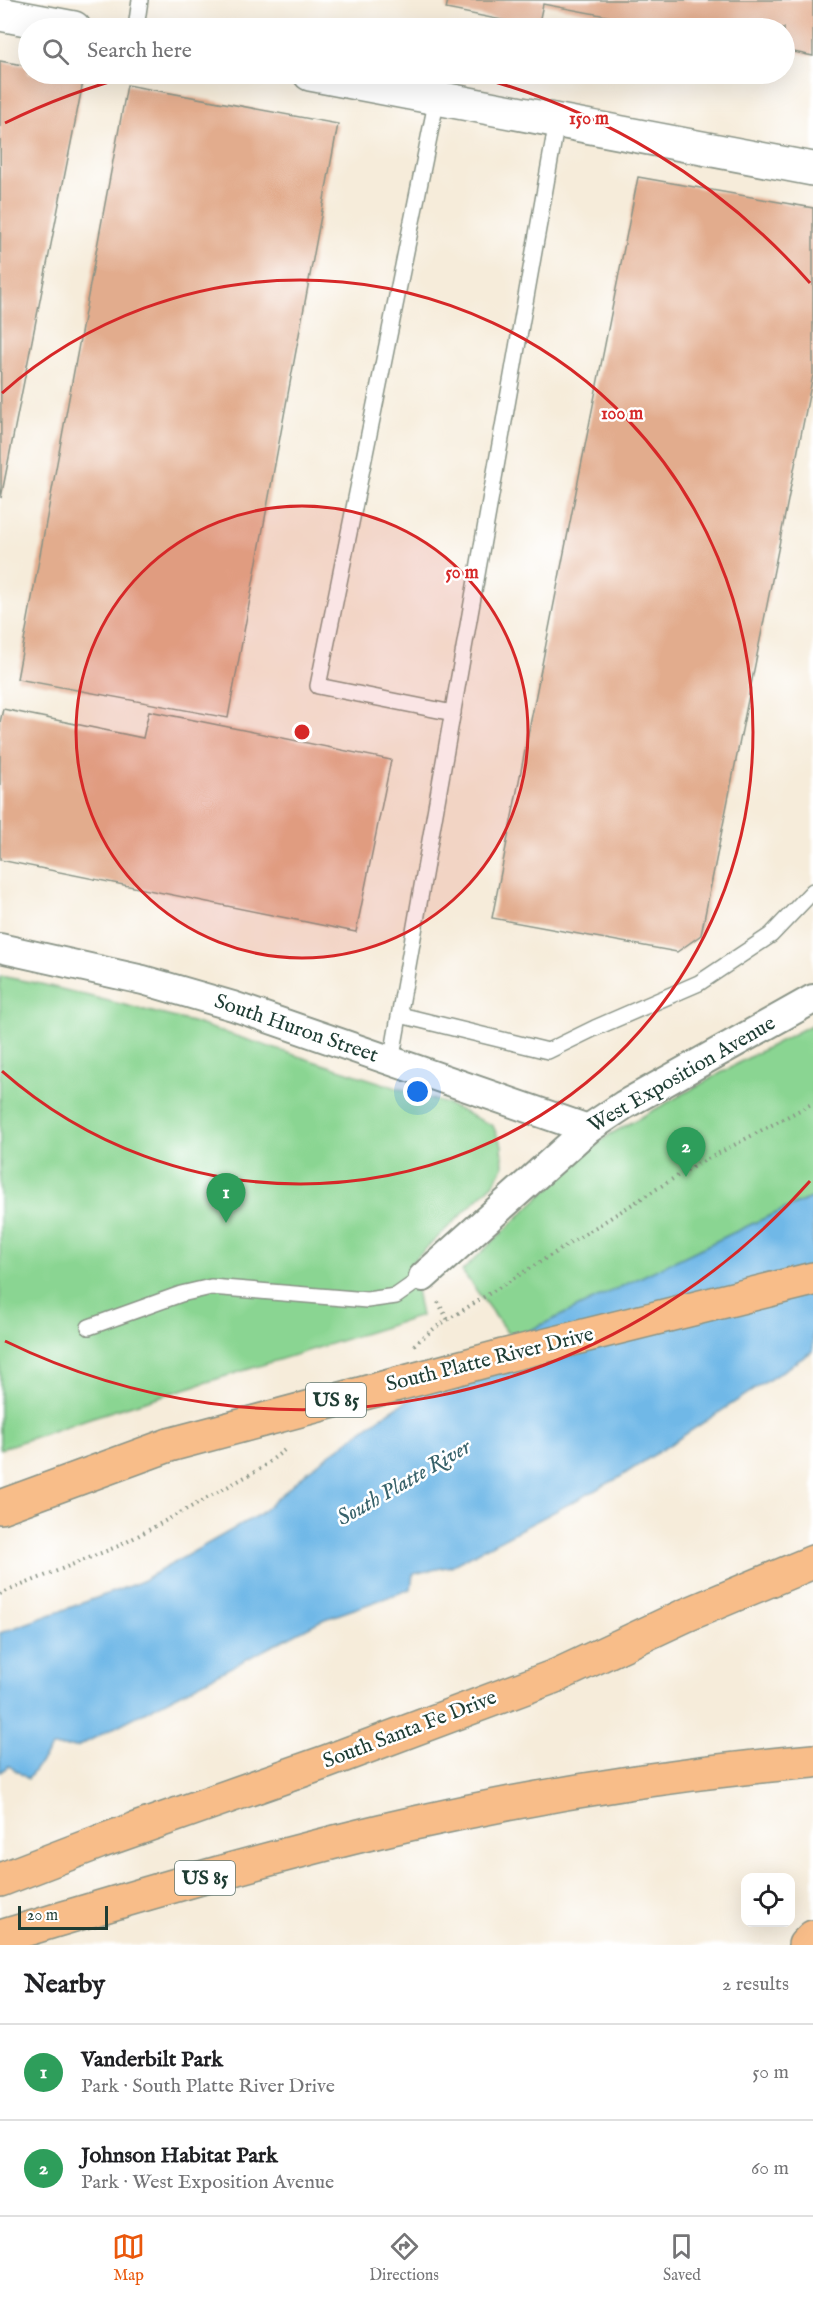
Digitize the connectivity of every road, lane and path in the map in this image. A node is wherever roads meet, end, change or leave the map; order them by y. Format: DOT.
graph roads {
  1 [pos="140,0"];
  2 [pos="0,14"];
  3 [pos="21,18"];
  4 [pos="137,18"];
  5 [pos="362,84"];
  6 [pos="436,98"];
  7 [pos="557,121"];
  8 [pos="813,169"];
  9 [pos="453,713"];
  10 [pos="813,891"];
  11 [pos="0,948"];
  12 [pos="813,999"];
  13 [pos="400,1015"];
  14 [pos="391,1062"];
  15 [pos="588,1129"];
  16 [pos="423,1277"];
  17 [pos="813,1279"];
  18 [pos="89,1327"];
  19 [pos="0,1507"];
  20 [pos="813,1562"];
  21 [pos="813,1761"];
  22 [pos="0,1880"];
  23 [pos="0,1937"];
  24 [pos="813,1937"];
  25 [pos="805,1945"];
  1 -- 4 [label="lane"];
  2 -- 3 [label="street"];
  5 -- 6 [label="street"];
  6 -- 7 [label="street"];
  6 -- 9 [label="lane"];
  7 -- 8 [label="street"];
  7 -- 9 [label="lane"];
  9 -- 13 [label="lane"];
  10 -- 13 [label="lane"];
  11 -- 14 [label="street, South Huron Street"];
  12 -- 15 [label="street, West Exposition Avenue"];
  13 -- 14 [label="lane"];
  14 -- 15 [label="street, South Huron Street"];
  15 -- 16 [label="street, West Exposition Avenue"];
  16 -- 18 [label="lane"];
  17 -- 19 [label="main road, South Platte River Drive / US 85, bridge"];
  20 -- 22 [label="main road, South Santa Fe Drive"];
  21 -- 23 [label="main road, US 85"];
  24 -- 25 [label="main road"];
}
